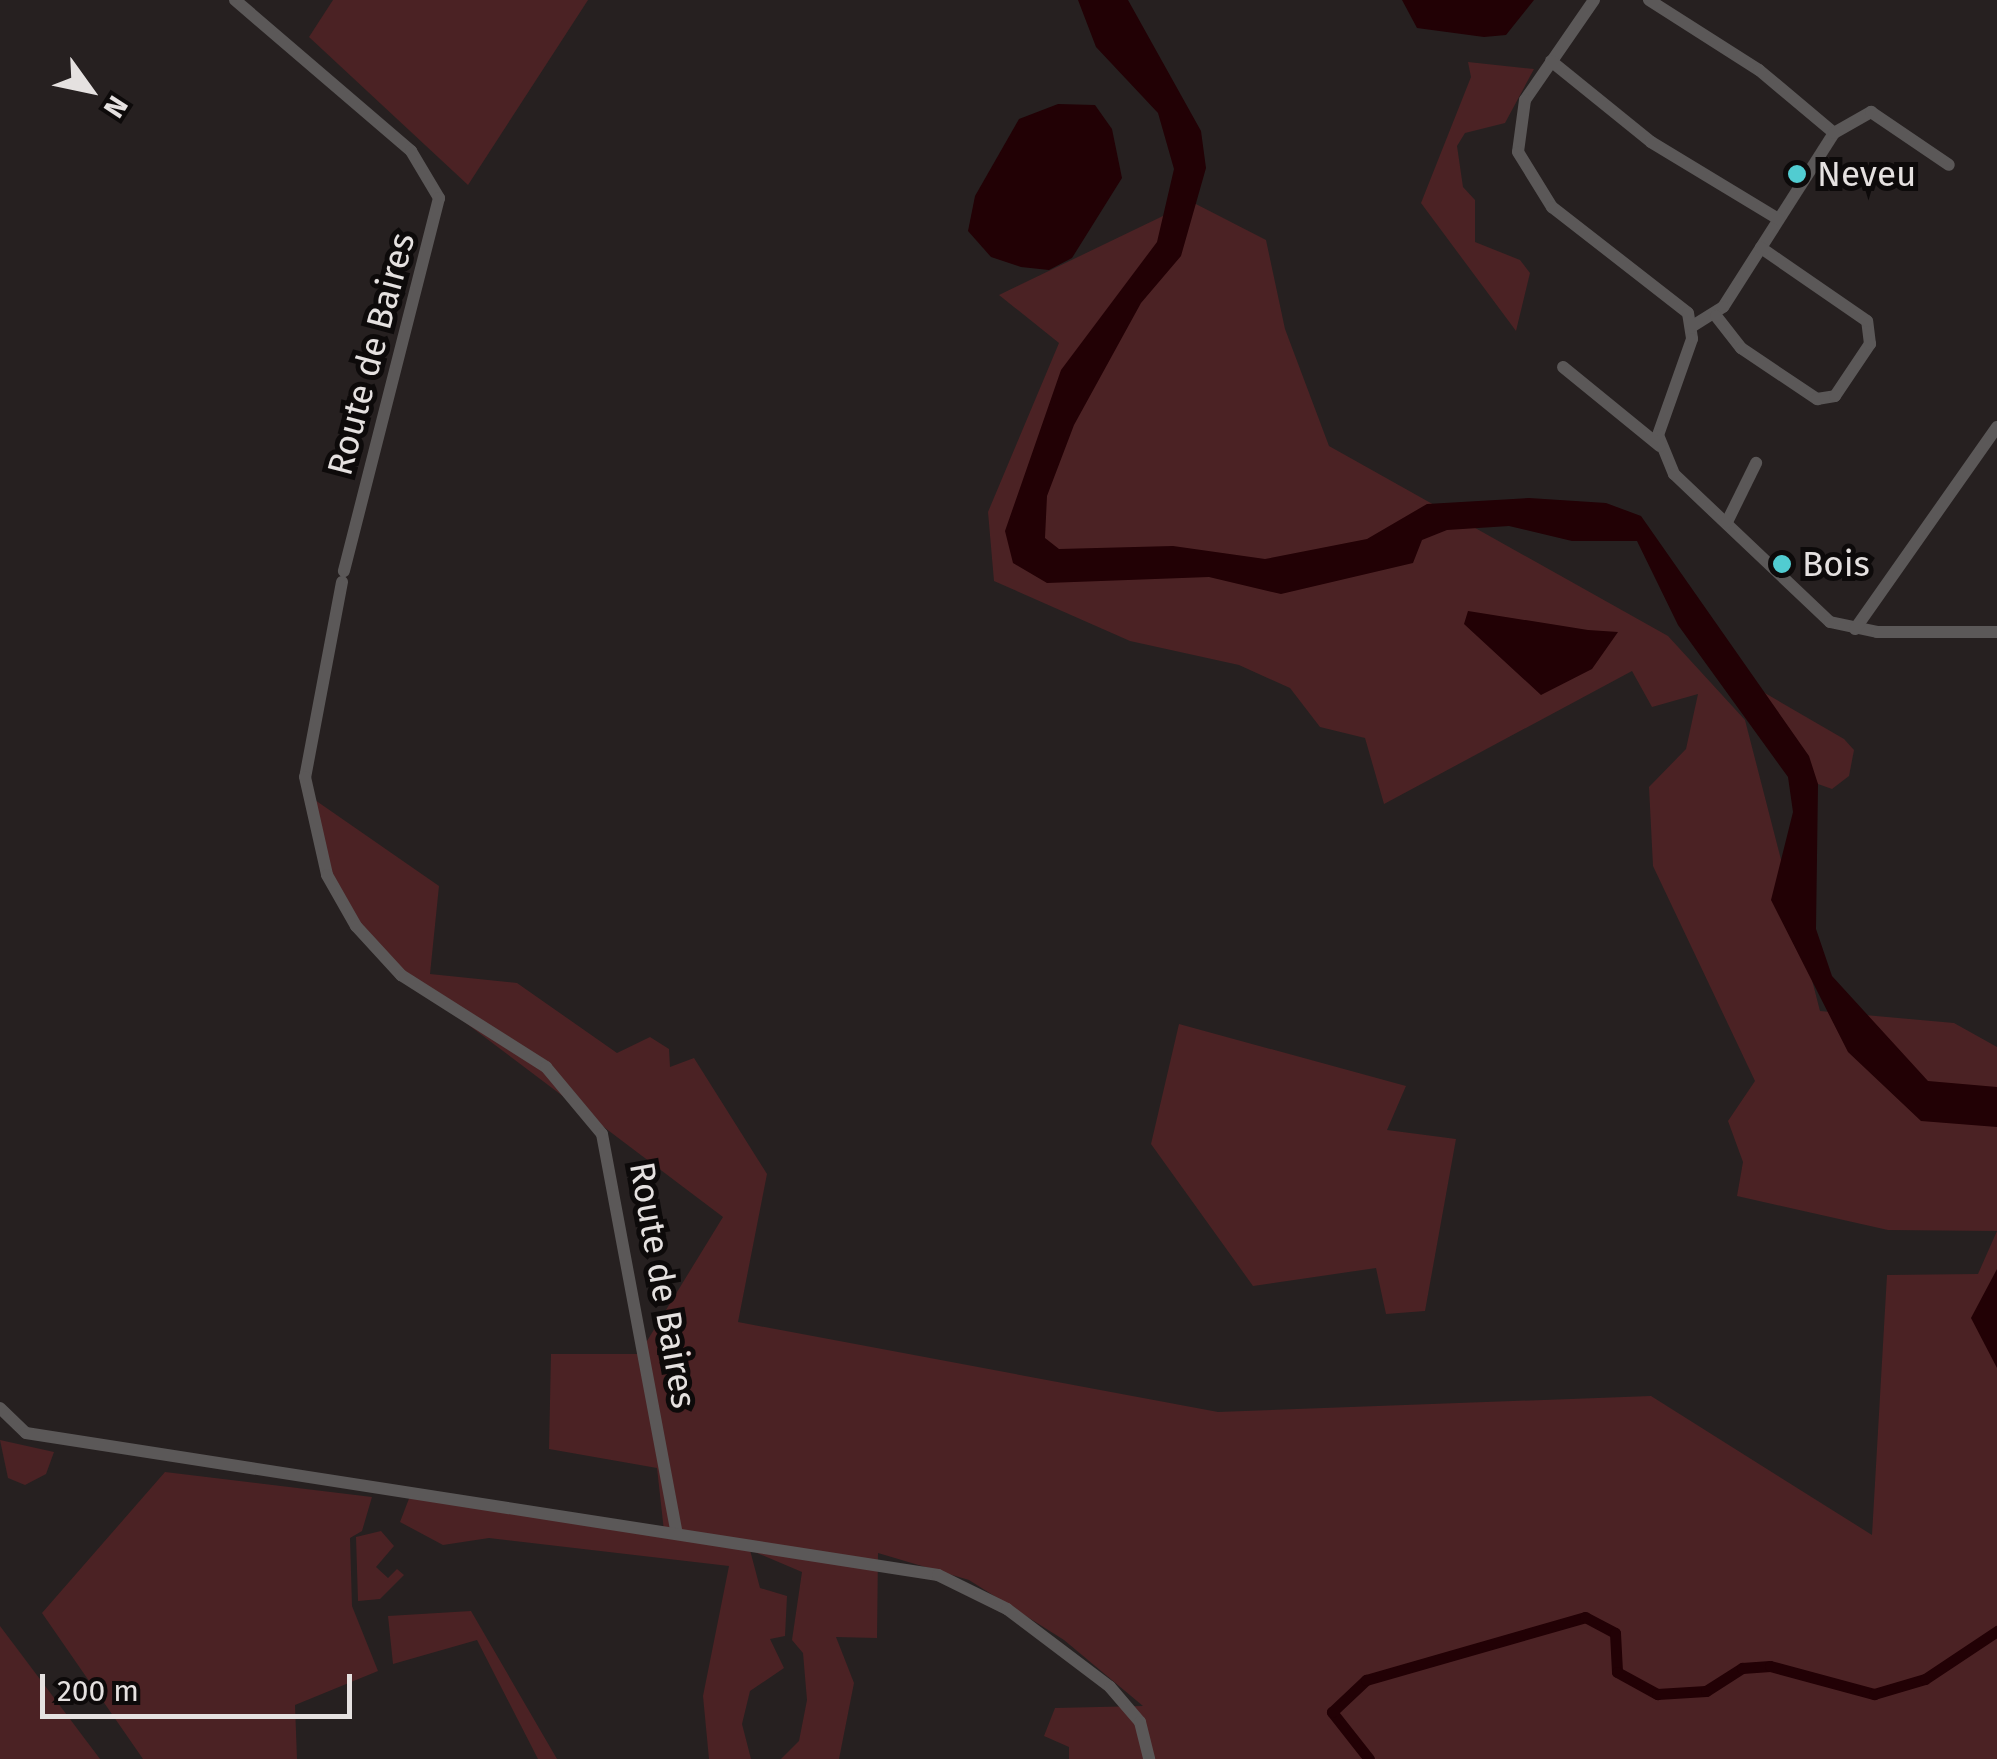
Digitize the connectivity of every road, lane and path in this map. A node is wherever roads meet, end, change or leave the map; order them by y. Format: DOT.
graph roads {
  1 [pos="234,0"];
  2 [pos="1594,0"];
  3 [pos="1649,0"];
  4 [pos="1551,61"];
  5 [pos="1834,133"];
  6 [pos="1949,165"];
  7 [pos="1778,219"];
  8 [pos="1761,248"];
  9 [pos="1716,316"];
  10 [pos="1692,326"];
  11 [pos="1563,367"];
  12 [pos="1997,427"];
  13 [pos="1660,446"];
  14 [pos="1756,464"];
  15 [pos="1728,522"];
  16 [pos="1855,629"];
  17 [pos="1997,632"];
  18 [pos="0,1408"];
  19 [pos="676,1530"];
  20 [pos="1149,1759"];
  1 -- 19 [label="street, Route de Baires"];
  2 -- 4 [label="street"];
  3 -- 5 [label="street"];
  4 -- 7 [label="street"];
  4 -- 10 [label="street"];
  5 -- 6 [label="street"];
  5 -- 7 [label="street"];
  7 -- 8 [label="street"];
  8 -- 9 [label="street"];
  8 -- 9 [label="street"];
  9 -- 10 [label="street"];
  10 -- 13 [label="street"];
  11 -- 13 [label="street"];
  12 -- 16 [label="street"];
  13 -- 15 [label="street"];
  14 -- 15 [label="street"];
  15 -- 16 [label="street"];
  16 -- 17 [label="street"];
  18 -- 19 [label="street"];
  19 -- 20 [label="street"];
}
